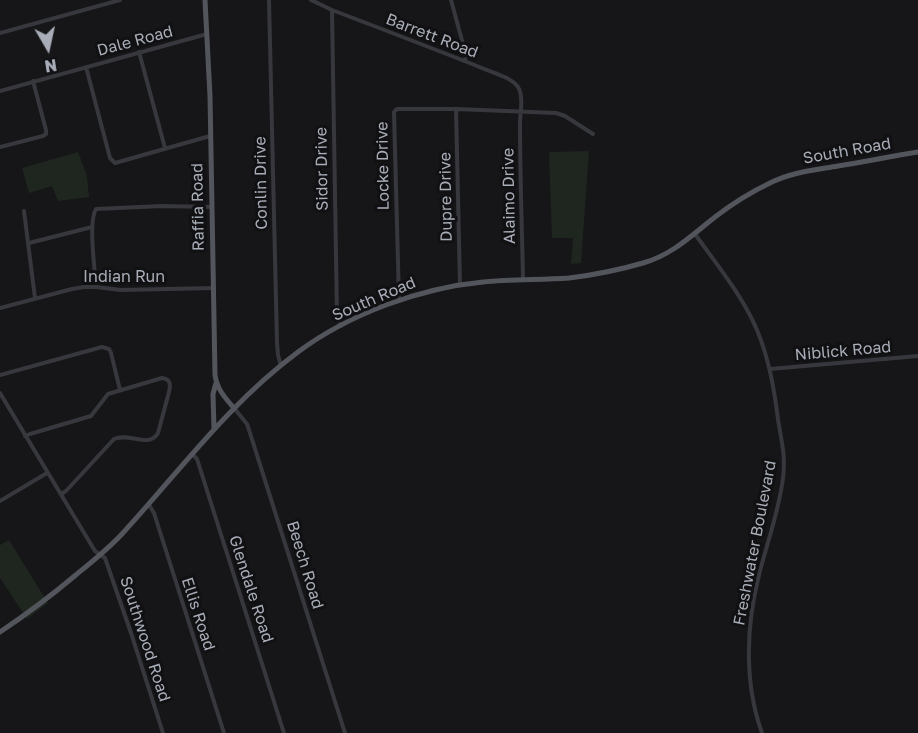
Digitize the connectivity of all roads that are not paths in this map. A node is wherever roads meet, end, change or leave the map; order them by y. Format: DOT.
graph roads {
  1 [pos="120,0"];
  2 [pos="205,0"];
  3 [pos="269,0"];
  4 [pos="311,0"];
  5 [pos="451,0"];
  6 [pos="332,10"];
  7 [pos="0,33"];
  8 [pos="207,34"];
  9 [pos="139,52"];
  10 [pos="465,62"];
  11 [pos="86,67"];
  12 [pos="33,81"];
  13 [pos="0,91"];
  14 [pos="456,109"];
  15 [pos="520,112"];
  16 [pos="593,134"];
  17 [pos="210,136"];
  18 [pos="0,147"];
  19 [pos="165,148"];
  20 [pos="918,152"];
  21 [pos="212,207"];
  22 [pos="24,211"];
  23 [pos="92,227"];
  24 [pos="694,234"];
  25 [pos="28,243"];
  26 [pos="523,279"];
  27 [pos="460,285"];
  28 [pos="96,287"];
  29 [pos="214,288"];
  30 [pos="35,298"];
  31 [pos="399,300"];
  32 [pos="0,308"];
  33 [pos="340,326"];
  34 [pos="918,356"];
  35 [pos="281,366"];
  36 [pos="770,369"];
  37 [pos="0,375"];
  38 [pos="216,383"];
  39 [pos="120,390"];
  40 [pos="0,393"];
  41 [pos="234,408"];
  42 [pos="214,429"];
  43 [pos="26,436"];
  44 [pos="192,454"];
  45 [pos="47,473"];
  46 [pos="61,494"];
  47 [pos="0,501"];
  48 [pos="148,504"];
  49 [pos="100,555"];
  50 [pos="0,632"];
  51 [pos="163,733"];
  52 [pos="224,733"];
  53 [pos="284,733"];
  54 [pos="345,733"];
  55 [pos="762,733"];
  1 -- 7 [label="street"];
  2 -- 8 [label="main road, Raffia Road"];
  3 -- 35 [label="street, Conlin Drive"];
  4 -- 6 [label="street, Barrett Road"];
  5 -- 10 [label="street"];
  6 -- 10 [label="street, Barrett Road"];
  6 -- 33 [label="street, Sidor Drive"];
  8 -- 9 [label="street, Dale Road"];
  8 -- 17 [label="main road, Raffia Road"];
  9 -- 11 [label="street, Dale Road"];
  9 -- 19 [label="street"];
  10 -- 15 [label="street, Barrett Road"];
  11 -- 12 [label="street, Dale Road"];
  11 -- 19 [label="street"];
  12 -- 13 [label="street, Dale Road"];
  12 -- 18 [label="street"];
  14 -- 15 [label="street, Locke Drive"];
  14 -- 27 [label="street, Dupre Drive"];
  14 -- 31 [label="street, Locke Drive"];
  15 -- 16 [label="street, Locke Drive"];
  15 -- 26 [label="street, Alaimo Drive"];
  17 -- 19 [label="street"];
  17 -- 21 [label="main road, Raffia Road"];
  20 -- 24 [label="main road, South Road"];
  21 -- 23 [label="street"];
  21 -- 29 [label="main road, Raffia Road"];
  22 -- 25 [label="street"];
  23 -- 25 [label="street"];
  23 -- 28 [label="street"];
  24 -- 26 [label="main road, South Road"];
  24 -- 36 [label="street, Freshwater Boulevard"];
  25 -- 30 [label="street"];
  26 -- 27 [label="main road, South Road"];
  27 -- 31 [label="main road, South Road"];
  28 -- 29 [label="street, Indian Run"];
  28 -- 30 [label="street, Indian Run"];
  29 -- 38 [label="main road, Raffia Road"];
  30 -- 32 [label="street, Indian Run"];
  31 -- 33 [label="main road, South Road"];
  33 -- 35 [label="main road, South Road"];
  34 -- 36 [label="street, Niblick Road"];
  35 -- 41 [label="main road, South Road"];
  36 -- 55 [label="street, Freshwater Boulevard"];
  37 -- 39 [label="street"];
  38 -- 41 [label="main road"];
  38 -- 42 [label="main road, Raffia Road"];
  39 -- 43 [label="street"];
  39 -- 46 [label="street"];
  40 -- 43 [label="street"];
  41 -- 42 [label="main road, South Road"];
  41 -- 54 [label="street, Beech Road"];
  42 -- 44 [label="main road, South Road"];
  43 -- 45 [label="street"];
  44 -- 48 [label="main road, South Road"];
  44 -- 53 [label="street, Glendale Road"];
  45 -- 46 [label="street"];
  45 -- 47 [label="street"];
  46 -- 49 [label="street"];
  48 -- 49 [label="main road, South Road"];
  48 -- 52 [label="street, Ellis Road"];
  49 -- 50 [label="main road, South Road"];
  49 -- 51 [label="street, Southwood Road"];
}
